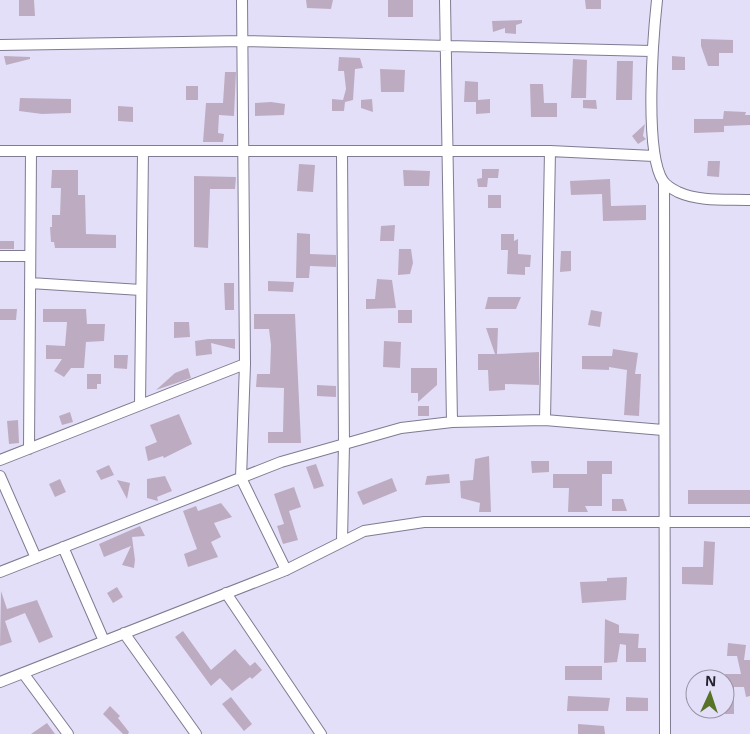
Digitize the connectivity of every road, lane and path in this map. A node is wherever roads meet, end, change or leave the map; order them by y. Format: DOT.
graph roads {
  1 [pos="242,0"];
  2 [pos="446,0"];
  3 [pos="657,0"];
  4 [pos="243,41"];
  5 [pos="0,45"];
  6 [pos="447,45"];
  7 [pos="651,51"];
  8 [pos="550,151"];
  9 [pos="0,152"];
  10 [pos="31,152"];
  11 [pos="143,152"];
  12 [pos="342,152"];
  13 [pos="449,152"];
  14 [pos="243,153"];
  15 [pos="654,156"];
  16 [pos="664,182"];
  17 [pos="750,200"];
  18 [pos="0,256"];
  19 [pos="30,256"];
  20 [pos="30,283"];
  21 [pos="142,290"];
  22 [pos="245,364"];
  23 [pos="140,405"];
  24 [pos="544,420"];
  25 [pos="452,422"];
  26 [pos="663,430"];
  27 [pos="344,444"];
  28 [pos="29,449"];
  29 [pos="0,460"];
  30 [pos="0,476"];
  31 [pos="241,478"];
  32 [pos="663,522"];
  33 [pos="750,522"];
  34 [pos="342,540"];
  35 [pos="64,547"];
  36 [pos="36,558"];
  37 [pos="286,570"];
  38 [pos="0,572"];
  39 [pos="226,593"];
  40 [pos="124,633"];
  41 [pos="104,641"];
  42 [pos="23,673"];
  43 [pos="0,682"];
  44 [pos="68,734"];
  45 [pos="196,734"];
  46 [pos="321,734"];
  47 [pos="664,734"];
  1 -- 4 [label="street"];
  2 -- 6 [label="street"];
  3 -- 7 [label="street"];
  4 -- 5 [label="street"];
  4 -- 6 [label="street"];
  4 -- 14 [label="street"];
  6 -- 7 [label="street"];
  6 -- 13 [label="street"];
  7 -- 15 [label="street"];
  8 -- 13 [label="street"];
  8 -- 15 [label="street"];
  8 -- 24 [label="street"];
  9 -- 10 [label="street"];
  10 -- 11 [label="street"];
  10 -- 19 [label="street"];
  11 -- 14 [label="street"];
  11 -- 21 [label="street"];
  12 -- 13 [label="street"];
  12 -- 14 [label="street"];
  12 -- 27 [label="street"];
  13 -- 25 [label="street"];
  14 -- 22 [label="street"];
  15 -- 16 [label="street"];
  16 -- 17 [label="street"];
  16 -- 26 [label="street"];
  18 -- 19 [label="street"];
  19 -- 20 [label="street"];
  20 -- 21 [label="street"];
  20 -- 28 [label="street"];
  21 -- 23 [label="street"];
  22 -- 23 [label="street"];
  22 -- 31 [label="street"];
  23 -- 28 [label="street"];
  24 -- 25 [label="street"];
  24 -- 26 [label="street"];
  25 -- 27 [label="street"];
  26 -- 32 [label="street"];
  27 -- 31 [label="street"];
  27 -- 34 [label="street"];
  28 -- 29 [label="street"];
  30 -- 36 [label="street"];
  31 -- 35 [label="street"];
  31 -- 37 [label="street"];
  32 -- 33 [label="street"];
  32 -- 34 [label="street"];
  32 -- 47 [label="street"];
  34 -- 37 [label="street"];
  35 -- 36 [label="street"];
  35 -- 41 [label="street"];
  36 -- 38 [label="street"];
  37 -- 39 [label="street"];
  39 -- 40 [label="street"];
  39 -- 46 [label="street"];
  40 -- 41 [label="street"];
  40 -- 45 [label="street"];
  41 -- 42 [label="street"];
  42 -- 43 [label="street"];
  42 -- 44 [label="street"];
}
